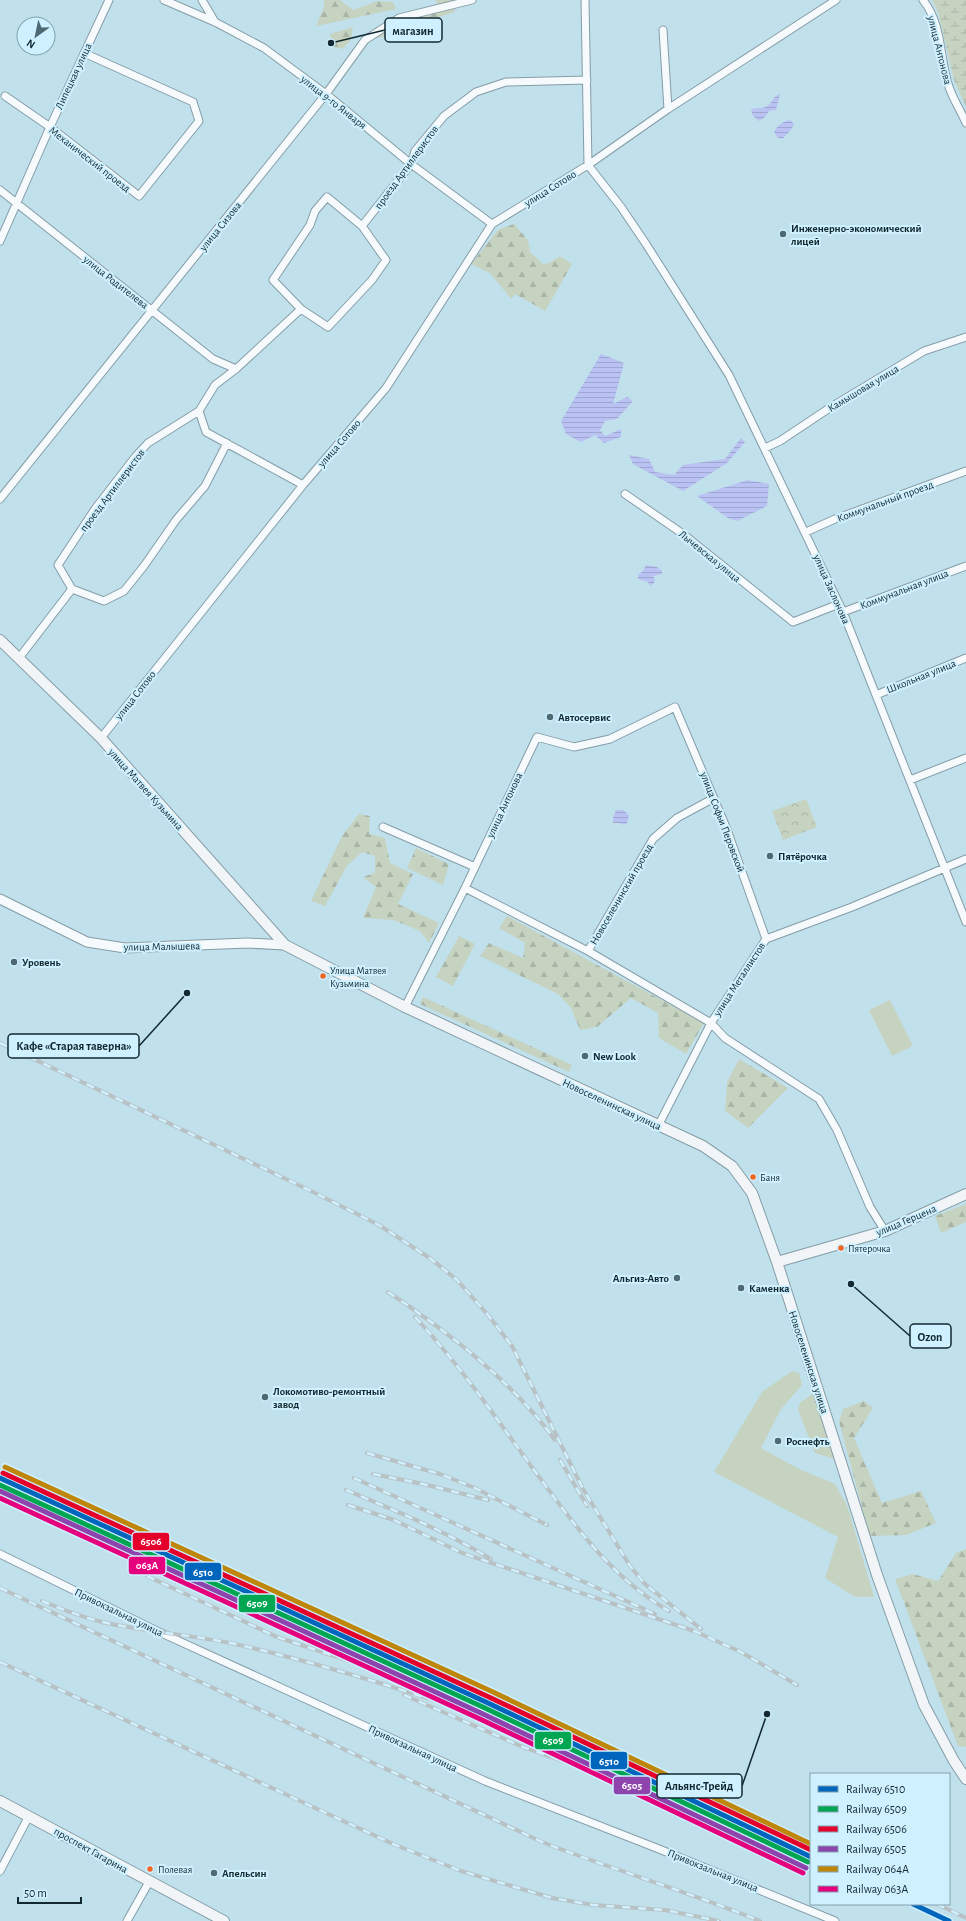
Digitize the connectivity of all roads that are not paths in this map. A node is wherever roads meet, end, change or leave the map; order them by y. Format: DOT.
graph roads {
  1 [pos="109,0"];
  2 [pos="164,0"];
  3 [pos="202,0"];
  4 [pos="472,0"];
  5 [pos="585,0"];
  6 [pos="923,0"];
  7 [pos="832,1"];
  8 [pos="215,22"];
  9 [pos="663,30"];
  10 [pos="84,53"];
  11 [pos="587,80"];
  12 [pos="326,94"];
  13 [pos="5,96"];
  14 [pos="668,109"];
  15 [pos="966,123"];
  16 [pos="50,127"];
  17 [pos="411,164"];
  18 [pos="588,165"];
  19 [pos="0,190"];
  20 [pos="17,203"];
  21 [pos="492,224"];
  22 [pos="362,226"];
  23 [pos="0,241"];
  24 [pos="301,309"];
  25 [pos="152,310"];
  26 [pos="966,337"];
  27 [pos="236,369"];
  28 [pos="199,411"];
  29 [pos="227,443"];
  30 [pos="765,448"];
  31 [pos="966,471"];
  32 [pos="303,485"];
  33 [pos="625,494"];
  34 [pos="0,499"];
  35 [pos="806,532"];
  36 [pos="966,566"];
  37 [pos="72,589"];
  38 [pos="839,604"];
  39 [pos="843,612"];
  40 [pos="0,640"];
  41 [pos="19,658"];
  42 [pos="966,658"];
  43 [pos="876,695"];
  44 [pos="675,707"];
  45 [pos="101,738"];
  46 [pos="966,758"];
  47 [pos="910,780"];
  48 [pos="714,798"];
  49 [pos="383,827"];
  50 [pos="966,859"];
  51 [pos="475,867"];
  52 [pos="944,868"];
  53 [pos="465,888"];
  54 [pos="0,899"];
  55 [pos="966,922"];
  56 [pos="766,939"];
  57 [pos="285,944"];
  58 [pos="588,951"];
  59 [pos="405,1006"];
  60 [pos="711,1023"];
  61 [pos="658,1126"];
  62 [pos="966,1194"];
  63 [pos="885,1230"];
  64 [pos="776,1262"];
  65 [pos="0,1554"];
  66 [pos="966,1779"];
  67 [pos="0,1801"];
  68 [pos="29,1816"];
  69 [pos="0,1871"];
  70 [pos="149,1882"];
  71 [pos="127,1921"];
  72 [pos="224,1921"];
  73 [pos="835,1921"];
  1 -- 10 [label="street, Липецкая улица"];
  2 -- 8 [label="street, улица 9-го Января"];
  3 -- 8 [label="street"];
  4 -- 12 [label="street, улица Сизова"];
  5 -- 11 [label="street, улица Сотово"];
  6 -- 15 [label="street, улица Антонова"];
  7 -- 14 [label="street, улица Сотово"];
  8 -- 12 [label="street, улица 9-го Января"];
  9 -- 14 [label="street"];
  10 -- 16 [label="street, Липецкая улица"];
  10 -- 16 [label="street, Механический проезд"];
  11 -- 17 [label="street, проезд Артиллеристов"];
  11 -- 18 [label="street, улица Сотово"];
  12 -- 17 [label="street, улица 9-го Января"];
  12 -- 25 [label="street, улица Сизова"];
  13 -- 16 [label="street, Механический проезд"];
  14 -- 18 [label="street, улица Сотово"];
  16 -- 20 [label="street, Липецкая улица"];
  17 -- 21 [label="street, улица 9-го Января"];
  17 -- 22 [label="street, проезд Артиллеристов"];
  18 -- 21 [label="street, улица Сотово"];
  18 -- 30 [label="street, улица Заслонова"];
  19 -- 20 [label="street, улица Родителева"];
  20 -- 23 [label="street, Липецкая улица"];
  20 -- 25 [label="street, улица Родителева"];
  21 -- 32 [label="street, улица Сотово"];
  22 -- 24 [label="street"];
  22 -- 24 [label="street"];
  24 -- 27 [label="street, проезд Артиллеристов"];
  25 -- 27 [label="street, улица Родителева"];
  25 -- 34 [label="street, улица Сизова"];
  26 -- 30 [label="street, Камышовая улица"];
  27 -- 28 [label="street, проезд Артиллеристов"];
  28 -- 29 [label="street"];
  28 -- 37 [label="street, проезд Артиллеристов"];
  29 -- 32 [label="street"];
  29 -- 37 [label="street"];
  30 -- 35 [label="street, улица Заслонова"];
  31 -- 35 [label="street, Коммунальный проезд"];
  32 -- 45 [label="street, улица Сотово"];
  33 -- 38 [label="street, Лычевская улица"];
  35 -- 38 [label="street, улица Заслонова"];
  36 -- 39 [label="street, Коммунальная улица"];
  37 -- 41 [label="street"];
  38 -- 39 [label="street, улица Заслонова"];
  39 -- 43 [label="street, улица Заслонова"];
  40 -- 41 [label="main road, улица Матвея Кузьмина"];
  41 -- 45 [label="main road, улица Матвея Кузьмина"];
  42 -- 43 [label="street, Школьная улица"];
  43 -- 47 [label="street, улица Заслонова"];
  44 -- 48 [label="street, улица Софьи Перовской"];
  44 -- 51 [label="street, улица Антонова"];
  45 -- 57 [label="main road, улица Матвея Кузьмина"];
  46 -- 47 [label="street"];
  47 -- 52 [label="street, улица Заслонова"];
  48 -- 56 [label="street, улица Софьи Перовской"];
  48 -- 58 [label="street, Новоселенинский проезд"];
  49 -- 51 [label="street"];
  50 -- 52 [label="street, улица Металлистов"];
  51 -- 53 [label="street, улица Антонова"];
  52 -- 55 [label="street, улица Заслонова"];
  52 -- 56 [label="street, улица Металлистов"];
  53 -- 58 [label="street"];
  53 -- 59 [label="street, улица Антонова"];
  54 -- 57 [label="street, улица Малышева"];
  56 -- 60 [label="street, улица Металлистов"];
  57 -- 59 [label="main road, Новоселенинская улица"];
  58 -- 60 [label="street"];
  59 -- 61 [label="main road, Новоселенинская улица"];
  60 -- 61 [label="street, улица Металлистов"];
  60 -- 63 [label="street"];
  61 -- 64 [label="main road, Новоселенинская улица"];
  62 -- 63 [label="main road, улица Герцена"];
  63 -- 64 [label="main road, улица Герцена"];
  64 -- 66 [label="main road, Новоселенинская улица"];
  65 -- 73 [label="street, Привокзальная улица"];
  67 -- 68 [label="main road, проспект Гагарина"];
  68 -- 69 [label="street"];
  68 -- 70 [label="main road, проспект Гагарина"];
  70 -- 71 [label="street"];
  70 -- 72 [label="main road, проспект Гагарина"];
}
